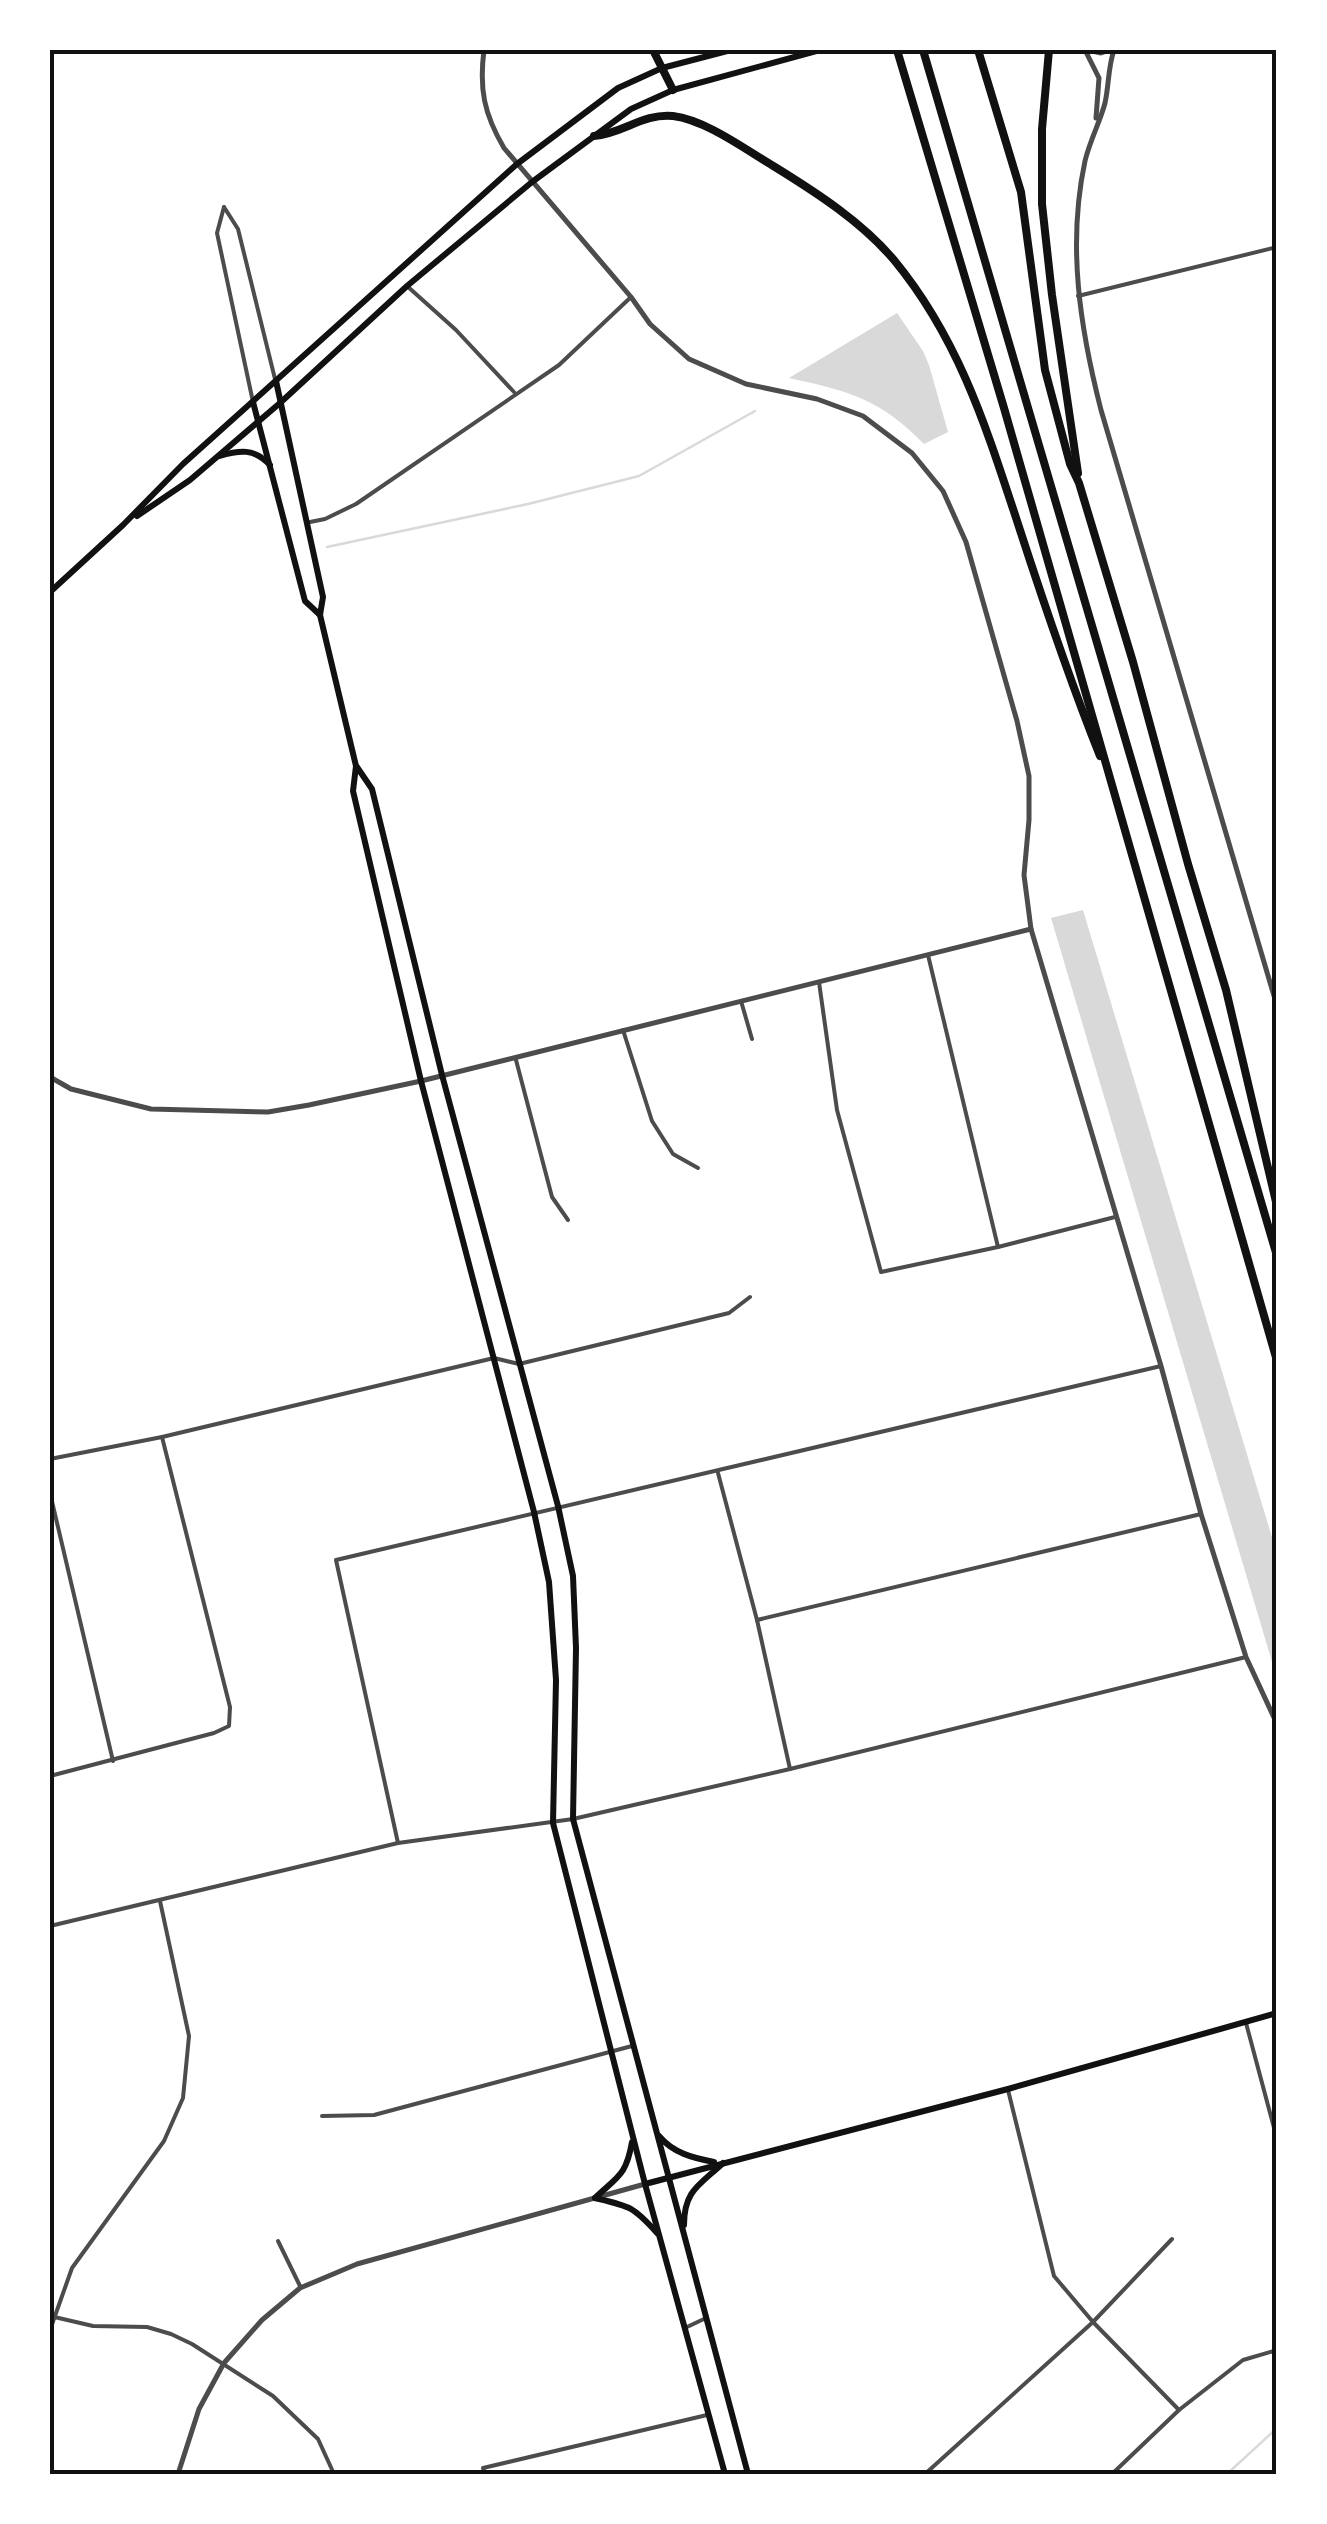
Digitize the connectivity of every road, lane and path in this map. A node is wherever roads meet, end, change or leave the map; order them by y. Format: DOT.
graph roads {
  1 [pos="484,50"];
  2 [pos="653,50"];
  3 [pos="731,50"];
  4 [pos="820,50"];
  5 [pos="897,50"];
  6 [pos="924,50"];
  7 [pos="978,50"];
  8 [pos="1049,50"];
  9 [pos="1086,50"];
  10 [pos="1112,50"];
  11 [pos="662,68"];
  12 [pos="673,90"];
  13 [pos="1096,124"];
  14 [pos="594,136"];
  15 [pos="517,164"];
  16 [pos="532,182"];
  17 [pos="1277,247"];
  18 [pos="407,286"];
  19 [pos="1078,296"];
  20 [pos="631,297"];
  21 [pos="276,381"];
  22 [pos="515,393"];
  23 [pos="253,402"];
  24 [pos="280,403"];
  25 [pos="259,420"];
  26 [pos="217,456"];
  27 [pos="271,466"];
  28 [pos="1079,483"];
  29 [pos="307,523"];
  30 [pos="124,525"];
  31 [pos="50,592"];
  32 [pos="320,615"];
  33 [pos="356,766"];
  34 [pos="1116,798"];
  35 [pos="1031,929"];
  36 [pos="928,955"];
  37 [pos="819,982"];
  38 [pos="741,1001"];
  39 [pos="1277,1006"];
  40 [pos="624,1030"];
  41 [pos="752,1040"];
  42 [pos="515,1057"];
  43 [pos="442,1076"];
  44 [pos="50,1077"];
  45 [pos="421,1080"];
  46 [pos="698,1168"];
  47 [pos="1277,1206"];
  48 [pos="1116,1218"];
  49 [pos="568,1220"];
  50 [pos="998,1247"];
  51 [pos="1277,1256"];
  52 [pos="750,1297"];
  53 [pos="494,1358"];
  54 [pos="1277,1361"];
  55 [pos="519,1364"];
  56 [pos="1161,1366"];
  57 [pos="162,1437"];
  58 [pos="50,1459"];
  59 [pos="717,1471"];
  60 [pos="50,1493"];
  61 [pos="558,1506"];
  62 [pos="534,1512"];
  63 [pos="1201,1514"];
  64 [pos="757,1620"];
  65 [pos="1246,1657"];
  66 [pos="1277,1724"];
  67 [pos="113,1761"];
  68 [pos="790,1770"];
  69 [pos="50,1776"];
  70 [pos="572,1819"];
  71 [pos="552,1823"];
  72 [pos="398,1843"];
  73 [pos="160,1899"];
  74 [pos="50,1926"];
  75 [pos="1277,2013"];
  76 [pos="1245,2022"];
  77 [pos="632,2046"];
  78 [pos="612,2052"];
  79 [pos="1008,2088"];
  80 [pos="322,2116"];
  81 [pos="655,2130"];
  82 [pos="633,2136"];
  83 [pos="1277,2139"];
  84 [pos="721,2163"];
  85 [pos="668,2178"];
  86 [pos="645,2184"];
  87 [pos="595,2198"];
  88 [pos="660,2236"];
  89 [pos="683,2236"];
  90 [pos="1172,2239"];
  91 [pos="278,2241"];
  92 [pos="300,2288"];
  93 [pos="52,2316"];
  94 [pos="706,2318"];
  95 [pos="1093,2322"];
  96 [pos="686,2328"];
  97 [pos="50,2330"];
  98 [pos="1277,2350"];
  99 [pos="224,2363"];
  100 [pos="1179,2410"];
  101 [pos="710,2414"];
  102 [pos="178,2474"];
  103 [pos="334,2474"];
  104 [pos="485,2474"];
  105 [pos="725,2474"];
  106 [pos="748,2474"];
  107 [pos="925,2474"];
  108 [pos="1112,2474"];
  1 -- 15 [label="street"];
  2 -- 11 [label="highway"];
  3 -- 11 [label="main road"];
  4 -- 12 [label="main road"];
  5 -- 34 [label="highway"];
  6 -- 51 [label="highway"];
  7 -- 28 [label="highway"];
  8 -- 28 [label="highway"];
  9 -- 10 [label="street"];
  9 -- 13 [label="street"];
  10 -- 13 [label="street"];
  11 -- 12 [label="highway"];
  11 -- 15 [label="main road"];
  12 -- 14 [label="main road"];
  13 -- 19 [label="street"];
  14 -- 16 [label="main road"];
  14 -- 34 [label="highway"];
  15 -- 16 [label="street"];
  15 -- 21 [label="main road"];
  16 -- 18 [label="main road"];
  16 -- 20 [label="street"];
  17 -- 19 [label="street"];
  18 -- 22 [label="street"];
  18 -- 24 [label="main road"];
  19 -- 39 [label="street"];
  20 -- 22 [label="street"];
  20 -- 35 [label="street"];
  21 -- 23 [label="main road"];
  21 -- 23 [label="street"];
  21 -- 24 [label="main road"];
  22 -- 29 [label="street"];
  23 -- 25 [label="main road"];
  23 -- 30 [label="main road"];
  24 -- 25 [label="main road"];
  24 -- 29 [label="main road"];
  25 -- 26 [label="main road"];
  25 -- 27 [label="main road"];
  26 -- 27 [label="main road"];
  26 -- 30 [label="main road"];
  27 -- 32 [label="main road"];
  28 -- 47 [label="highway"];
  29 -- 32 [label="main road"];
  30 -- 31 [label="main road"];
  32 -- 33 [label="main road"];
  33 -- 43 [label="main road"];
  33 -- 45 [label="main road"];
  34 -- 54 [label="highway"];
  35 -- 36 [label="street"];
  35 -- 48 [label="street"];
  36 -- 37 [label="street"];
  36 -- 50 [label="street"];
  37 -- 38 [label="street"];
  37 -- 50 [label="street"];
  38 -- 40 [label="street"];
  38 -- 41 [label="street"];
  40 -- 42 [label="street"];
  40 -- 46 [label="street"];
  42 -- 43 [label="street"];
  42 -- 49 [label="street"];
  43 -- 45 [label="street"];
  43 -- 55 [label="main road"];
  44 -- 45 [label="street"];
  45 -- 53 [label="main road"];
  48 -- 50 [label="street"];
  48 -- 56 [label="street"];
  52 -- 55 [label="street"];
  53 -- 55 [label="street"];
  53 -- 57 [label="street"];
  53 -- 62 [label="main road"];
  55 -- 61 [label="main road"];
  56 -- 59 [label="street"];
  56 -- 63 [label="street"];
  57 -- 58 [label="street"];
  57 -- 67 [label="street"];
  59 -- 61 [label="street"];
  59 -- 64 [label="street"];
  60 -- 67 [label="street"];
  61 -- 62 [label="street"];
  61 -- 70 [label="main road"];
  62 -- 71 [label="main road"];
  62 -- 72 [label="street"];
  63 -- 64 [label="street"];
  63 -- 65 [label="street"];
  64 -- 68 [label="street"];
  65 -- 66 [label="street"];
  65 -- 68 [label="street"];
  67 -- 69 [label="street"];
  68 -- 70 [label="street"];
  70 -- 71 [label="street"];
  70 -- 77 [label="main road"];
  71 -- 72 [label="street"];
  71 -- 78 [label="main road"];
  72 -- 73 [label="street"];
  73 -- 74 [label="street"];
  73 -- 93 [label="street"];
  75 -- 76 [label="main road"];
  76 -- 79 [label="main road"];
  76 -- 83 [label="street"];
  77 -- 78 [label="street"];
  77 -- 81 [label="main road"];
  78 -- 80 [label="street"];
  78 -- 82 [label="main road"];
  79 -- 84 [label="main road"];
  79 -- 95 [label="street"];
  81 -- 84 [label="main road"];
  81 -- 85 [label="main road"];
  82 -- 86 [label="main road"];
  82 -- 87 [label="main road"];
  84 -- 85 [label="main road"];
  84 -- 89 [label="main road"];
  85 -- 86 [label="main road"];
  85 -- 89 [label="main road"];
  86 -- 87 [label="street"];
  86 -- 88 [label="main road"];
  87 -- 88 [label="main road"];
  87 -- 92 [label="street"];
  88 -- 96 [label="main road"];
  89 -- 94 [label="main road"];
  90 -- 95 [label="street"];
  91 -- 92 [label="street"];
  92 -- 99 [label="street"];
  93 -- 97 [label="street"];
  93 -- 99 [label="street"];
  94 -- 96 [label="street"];
  94 -- 106 [label="main road"];
  95 -- 100 [label="street"];
  95 -- 107 [label="street"];
  96 -- 101 [label="main road"];
  98 -- 100 [label="street"];
  99 -- 102 [label="street"];
  99 -- 103 [label="street"];
  100 -- 108 [label="street"];
  101 -- 104 [label="street"];
  101 -- 105 [label="main road"];
}
